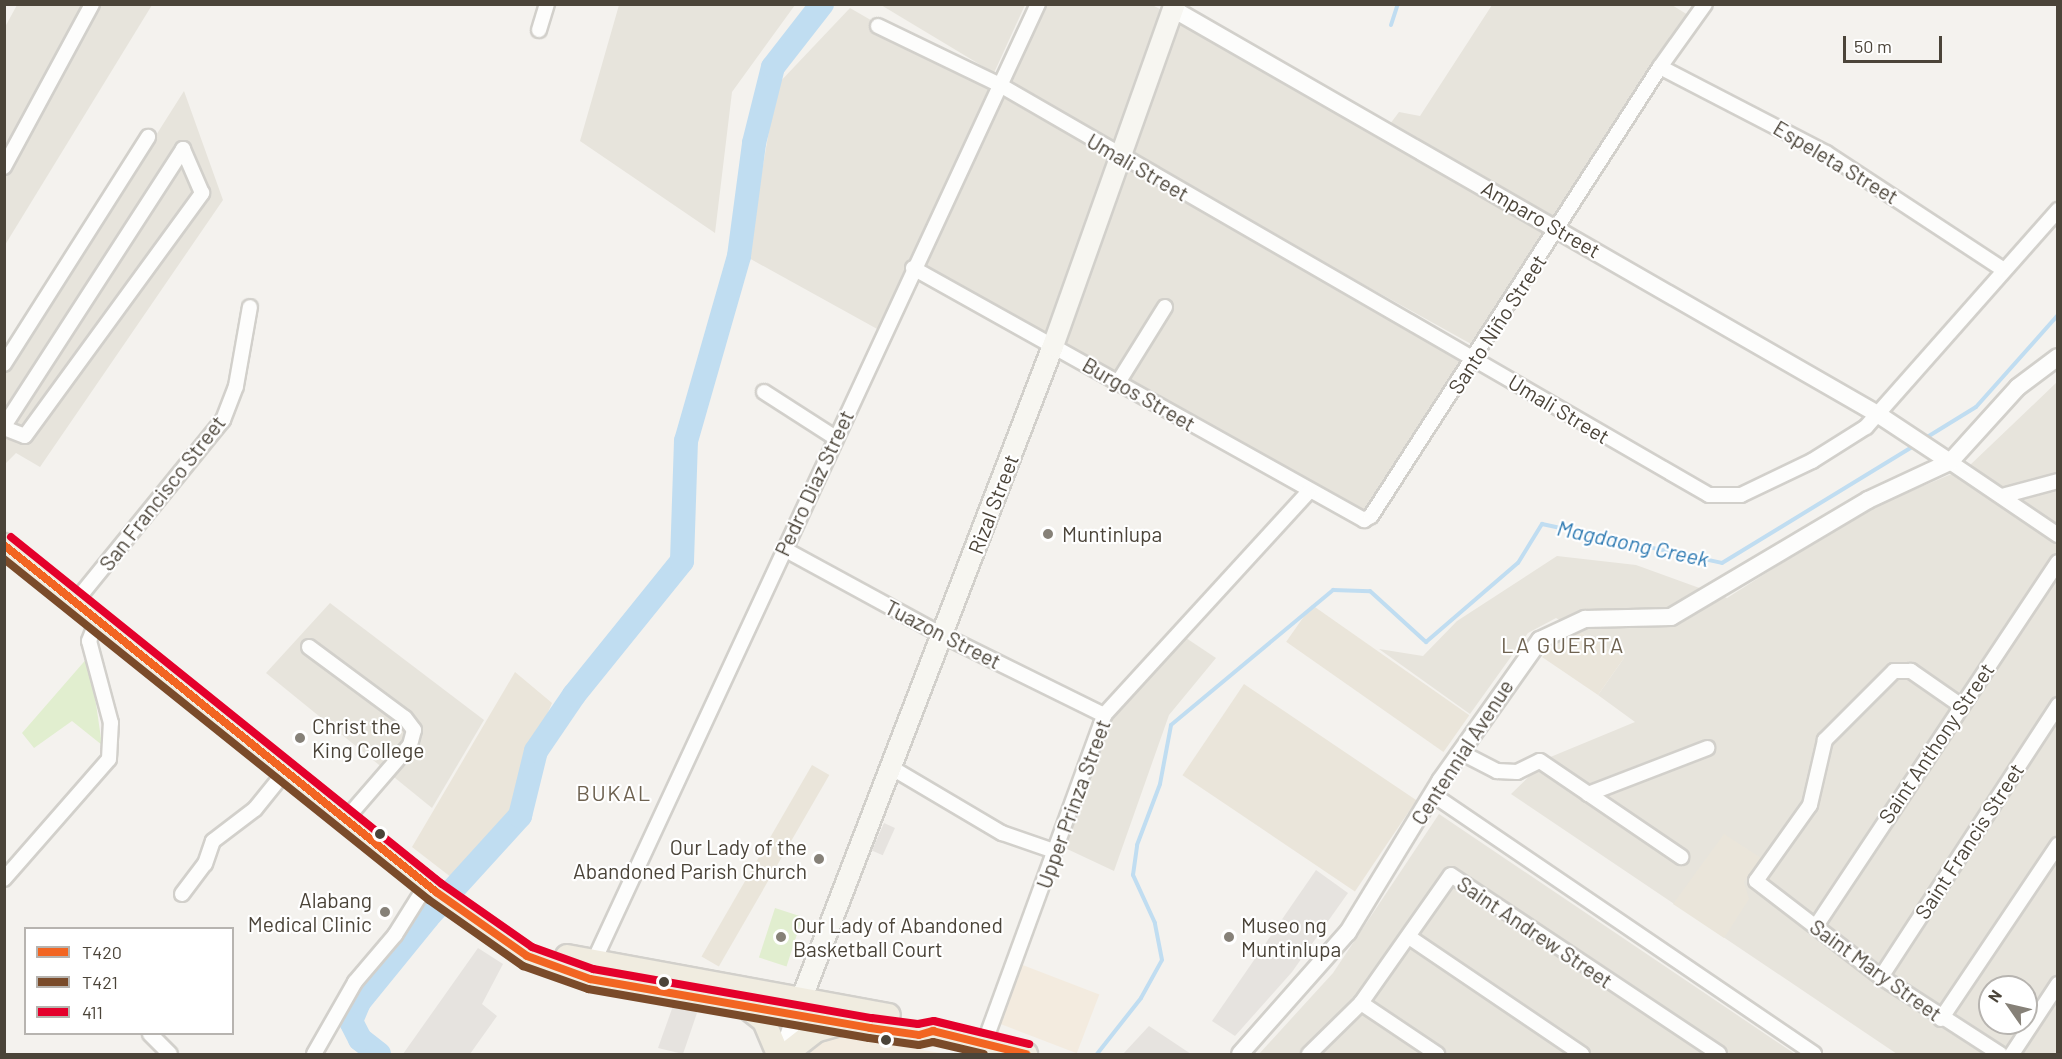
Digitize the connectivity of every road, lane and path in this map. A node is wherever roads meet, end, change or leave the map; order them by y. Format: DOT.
graph roads {
  1 [pos="92,4"];
  2 [pos="547,4"];
  3 [pos="1038,4"];
  4 [pos="1706,4"];
  5 [pos="1171,6"];
  6 [pos="878,26"];
  7 [pos="539,30"];
  8 [pos="1660,67"];
  9 [pos="999,85"];
  10 [pos="148,137"];
  11 [pos="1121,157"];
  12 [pos="4,167"];
  13 [pos="2058,210"];
  14 [pos="1558,230"];
  15 [pos="913,268"];
  16 [pos="2004,270"];
  17 [pos="250,307"];
  18 [pos="1165,308"];
  19 [pos="1053,346"];
  20 [pos="2058,357"];
  21 [pos="1474,358"];
  22 [pos="4,364"];
  23 [pos="1119,381"];
  24 [pos="764,392"];
  25 [pos="1879,415"];
  26 [pos="4,427"];
  27 [pos="834,437"];
  28 [pos="1944,459"];
  29 [pos="2058,482"];
  30 [pos="1308,492"];
  31 [pos="2002,496"];
  32 [pos="1364,520"];
  33 [pos="2058,535"];
  34 [pos="4,545"];
  35 [pos="784,549"];
  36 [pos="2058,562"];
  37 [pos="75,602"];
  38 [pos="97,620"];
  39 [pos="942,636"];
  40 [pos="309,647"];
  41 [pos="1960,705"];
  42 [pos="2058,705"];
  43 [pos="1104,715"];
  44 [pos="1707,748"];
  45 [pos="1460,752"];
  46 [pos="892,768"];
  47 [pos="285,772"];
  48 [pos="1432,794"];
  49 [pos="1588,794"];
  50 [pos="346,819"];
  51 [pos="2058,845"];
  52 [pos="1054,851"];
  53 [pos="1681,857"];
  54 [pos="4,879"];
  55 [pos="182,894"];
  56 [pos="438,894"];
  57 [pos="1816,926"];
  58 [pos="1409,936"];
  59 [pos="508,939"];
  60 [pos="593,963"];
  61 [pos="1881,977"];
  62 [pos="2058,984"];
  63 [pos="1361,1003"];
  64 [pos="745,1006"];
  65 [pos="798,1008"];
  66 [pos="1941,1019"];
  67 [pos="844,1023"];
  68 [pos="933,1031"];
  69 [pos="151,1035"];
  70 [pos="985,1041"];
  71 [pos="170,1054"];
  72 [pos="314,1054"];
  73 [pos="782,1054"];
  74 [pos="1026,1054"];
  75 [pos="1240,1054"];
  76 [pos="1309,1054"];
  77 [pos="1437,1054"];
  78 [pos="1582,1054"];
  79 [pos="1719,1054"];
  80 [pos="1814,1054"];
  81 [pos="2001,1054"];
  82 [pos="2012,1054"];
  1 -- 12 [label="street"];
  2 -- 7 [label="street"];
  3 -- 9 [label="street, Pedro Diaz Street"];
  4 -- 8 [label="street, Santo Niño Street"];
  5 -- 11 [label="main road, Rizal Street"];
  5 -- 14 [label="street, Amparo Street"];
  6 -- 9 [label="street, Umali Street"];
  8 -- 14 [label="street, Santo Niño Street"];
  8 -- 16 [label="street, Espeleta Street"];
  9 -- 11 [label="street, Umali Street"];
  9 -- 15 [label="street, Pedro Diaz Street"];
  10 -- 22 [label="street"];
  11 -- 19 [label="main road, Rizal Street"];
  11 -- 21 [label="street, Umali Street"];
  13 -- 16 [label="street, Umali Street"];
  14 -- 21 [label="street, Santo Niño Street"];
  14 -- 25 [label="street, Amparo Street"];
  15 -- 19 [label="street, Burgos Street"];
  15 -- 27 [label="street, Pedro Diaz Street"];
  16 -- 25 [label="street, Umali Street"];
  17 -- 37 [label="street, San Francisco Street"];
  18 -- 23 [label="street"];
  19 -- 23 [label="street, Burgos Street"];
  19 -- 39 [label="main road, Rizal Street"];
  20 -- 28 [label="street"];
  21 -- 25 [label="street, Umali Street"];
  21 -- 32 [label="street, Santo Niño Street"];
  23 -- 30 [label="street, Burgos Street"];
  24 -- 27 [label="street"];
  25 -- 28 [label="street, Amparo Street"];
  26 -- 26 [label="street"];
  27 -- 35 [label="street, Pedro Diaz Street"];
  28 -- 31 [label="street"];
  28 -- 45 [label="street, Centennial Avenue"];
  29 -- 31 [label="street"];
  30 -- 32 [label="street, Burgos Street"];
  30 -- 43 [label="street, Upper Prinza Street"];
  31 -- 33 [label="street"];
  34 -- 37 [label="highway"];
  35 -- 39 [label="street, Tuazon Street"];
  35 -- 60 [label="street, Pedro Diaz Street"];
  36 -- 41 [label="street, Saint Anthony Street"];
  37 -- 38 [label="highway"];
  38 -- 47 [label="highway"];
  38 -- 54 [label="street"];
  39 -- 43 [label="street, Tuazon Street"];
  39 -- 46 [label="main road, Rizal Street"];
  40 -- 50 [label="street"];
  41 -- 57 [label="street, Saint Anthony Street"];
  41 -- 57 [label="street, Saint Mary Street"];
  42 -- 61 [label="street, Saint Francis Street"];
  43 -- 52 [label="street, Upper Prinza Street"];
  44 -- 49 [label="street"];
  45 -- 48 [label="street, Centennial Avenue"];
  45 -- 49 [label="street"];
  46 -- 52 [label="street"];
  46 -- 65 [label="main road, Rizal Street"];
  47 -- 50 [label="highway"];
  47 -- 55 [label="street"];
  48 -- 75 [label="street, Centennial Avenue"];
  48 -- 80 [label="street"];
  49 -- 53 [label="street"];
  50 -- 56 [label="highway"];
  51 -- 66 [label="street"];
  52 -- 70 [label="street, Upper Prinza Street"];
  56 -- 59 [label="highway"];
  56 -- 72 [label="street"];
  57 -- 61 [label="street, Saint Mary Street"];
  58 -- 63 [label="street, Saint Andrew Street"];
  58 -- 78 [label="street"];
  58 -- 79 [label="street, Saint Andrew Street"];
  59 -- 60 [label="highway"];
  59 -- 64 [label="highway"];
  60 -- 65 [label="highway"];
  61 -- 66 [label="street, Saint Mary Street"];
  62 -- 82 [label="street"];
  63 -- 76 [label="street, Saint Andrew Street"];
  63 -- 77 [label="street"];
  64 -- 65 [label="highway"];
  64 -- 73 [label="highway"];
  65 -- 67 [label="highway"];
  65 -- 68 [label="highway"];
  65 -- 73 [label="street"];
  66 -- 81 [label="street, Saint Mary Street"];
  67 -- 68 [label="highway"];
  67 -- 73 [label="highway"];
  68 -- 70 [label="highway"];
  69 -- 71 [label="street"];
  70 -- 74 [label="highway"];
}
